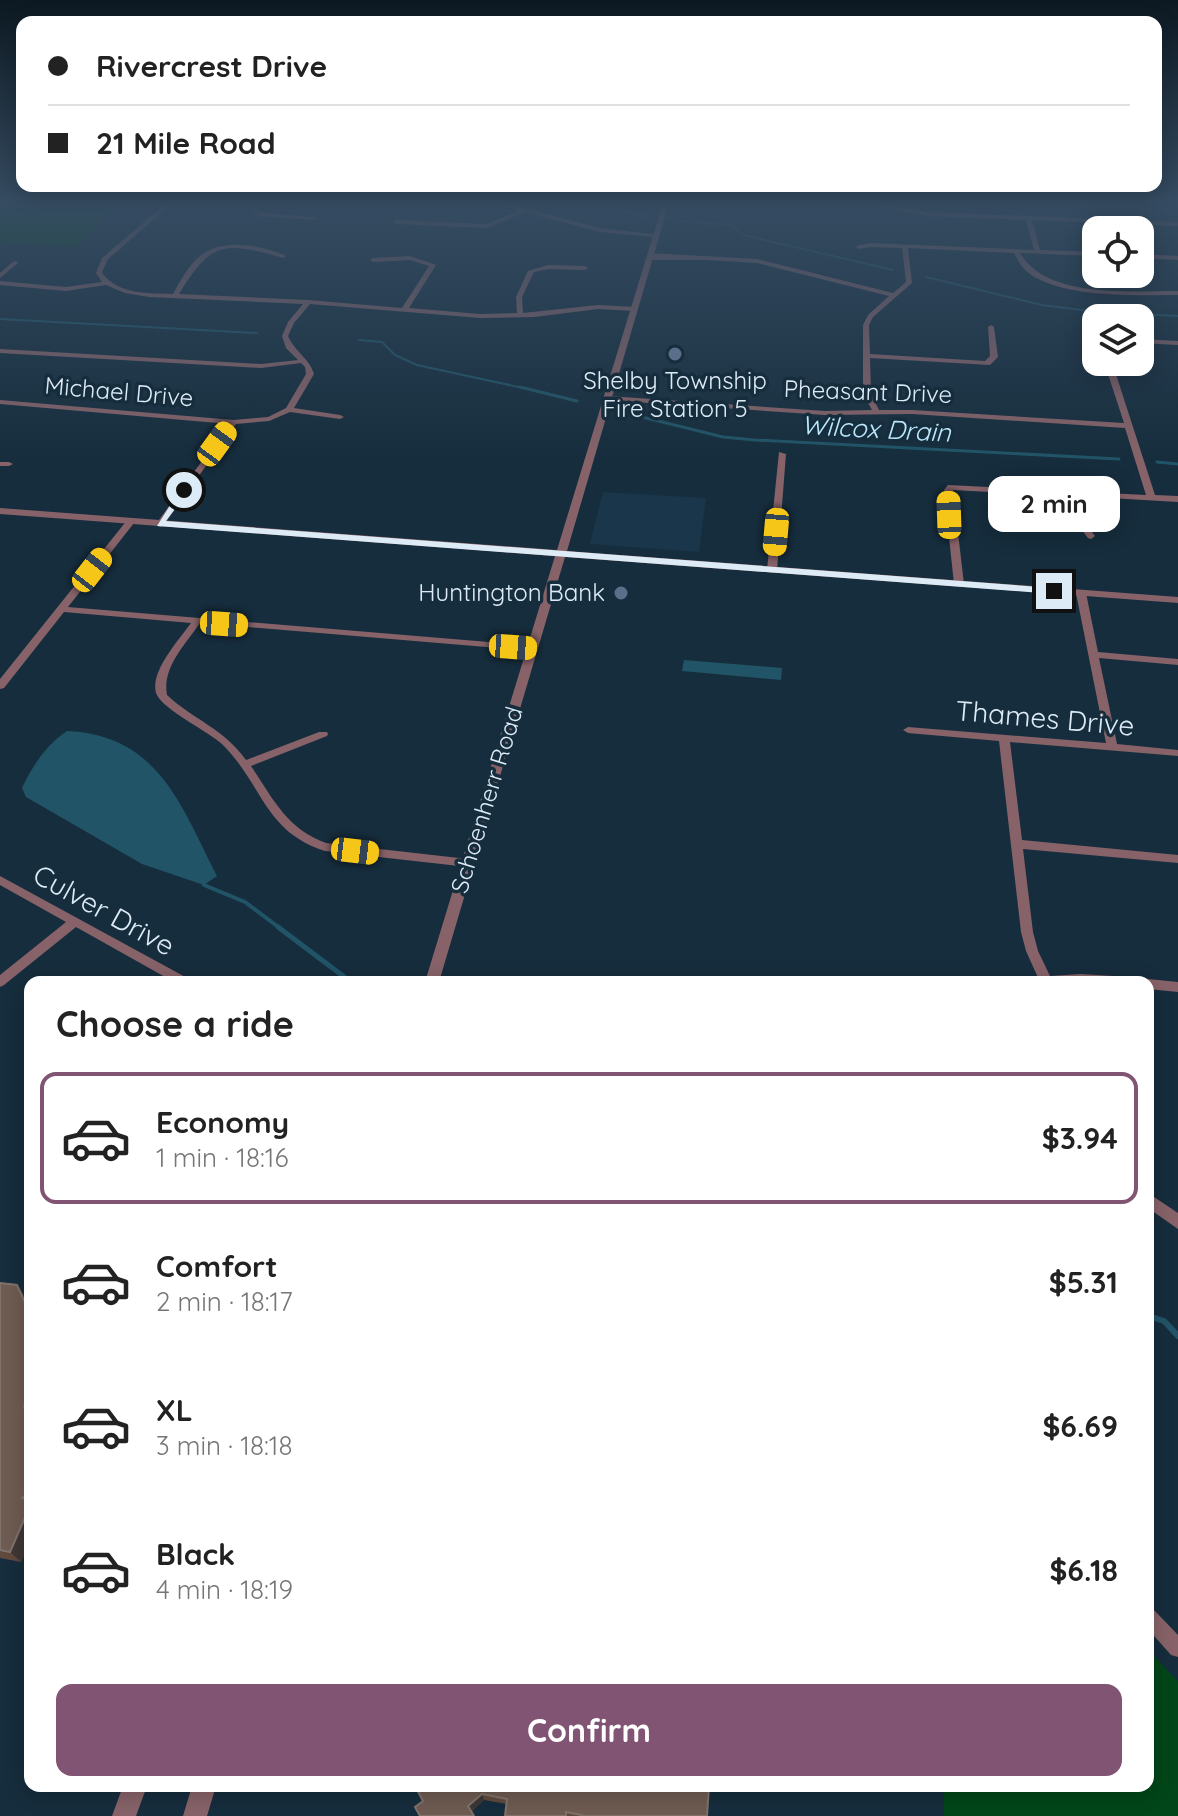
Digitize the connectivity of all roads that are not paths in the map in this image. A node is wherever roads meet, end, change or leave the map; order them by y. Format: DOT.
graph roads {
  1 [pos="52,288"];
  2 [pos="75,288"];
  3 [pos="119,288"];
  4 [pos="181,288"];
  5 [pos="418,288"];
  6 [pos="523,288"];
  7 [pos="641,288"];
  8 [pos="862,288"];
  9 [pos="903,288"];
  10 [pos="1074,288"];
  11 [pos="1178,293"];
  12 [pos="895,296"];
  13 [pos="174,297"];
  14 [pos="308,302"];
  15 [pos="635,309"];
  16 [pos="404,310"];
  17 [pos="520,315"];
  18 [pos="991,327"];
  19 [pos="1154,342"];
  20 [pos="1178,343"];
  21 [pos="0,351"];
  22 [pos="867,356"];
  23 [pos="304,361"];
  24 [pos="1112,376"];
  25 [pos="608,398"];
  26 [pos="0,402"];
  27 [pos="289,410"];
  28 [pos="876,411"];
  29 [pos="340,417"];
  30 [pos="234,422"];
  31 [pos="1127,426"];
  32 [pos="782,454"];
  33 [pos="1070,493"];
  34 [pos="1151,497"];
  35 [pos="1178,499"];
  36 [pos="0,511"];
  37 [pos="131,521"];
  38 [pos="160,524"];
  39 [pos="1091,536"];
  40 [pos="561,555"];
  41 [pos="772,570"];
  42 [pos="959,584"];
  43 [pos="1081,593"];
  44 [pos="1178,600"];
  45 [pos="61,609"];
  46 [pos="196,622"];
  47 [pos="533,648"];
  48 [pos="1094,655"];
  49 [pos="1178,662"];
  50 [pos="0,686"];
  51 [pos="908,730"];
  52 [pos="323,734"];
  53 [pos="1004,739"];
  54 [pos="1112,748"];
  55 [pos="1178,753"];
  56 [pos="245,764"];
  57 [pos="1017,844"];
  58 [pos="1178,859"];
  59 [pos="468,863"];
  60 [pos="0,880"];
  61 [pos="75,921"];
  62 [pos="174,976"];
  63 [pos="434,976"];
  64 [pos="1044,976"];
  65 [pos="0,982"];
  66 [pos="1154,985"];
  67 [pos="1178,987"];
  68 [pos="1154,1204"];
  69 [pos="1178,1222"];
  70 [pos="1154,1622"];
  71 [pos="1178,1648"];
  72 [pos="133,1792"];
  73 [pos="202,1792"];
  74 [pos="124,1816"];
  75 [pos="195,1816"];
  1 -- 2 [label="street"];
  3 -- 13 [label="street"];
  4 -- 13 [label="street"];
  5 -- 16 [label="street"];
  6 -- 17 [label="street"];
  7 -- 15 [label="street, Schoenherr Road"];
  8 -- 12 [label="street"];
  9 -- 12 [label="street"];
  10 -- 11 [label="street"];
  12 -- 22 [label="street"];
  13 -- 14 [label="street"];
  14 -- 16 [label="street"];
  14 -- 23 [label="street"];
  15 -- 17 [label="street"];
  15 -- 25 [label="street, Schoenherr Road"];
  16 -- 17 [label="street"];
  18 -- 22 [label="street"];
  19 -- 20 [label="street"];
  21 -- 23 [label="street"];
  22 -- 28 [label="street"];
  23 -- 27 [label="street"];
  24 -- 31 [label="street"];
  25 -- 28 [label="street, Pheasant Drive"];
  25 -- 40 [label="street, Schoenherr Road"];
  26 -- 30 [label="street, Michael Drive"];
  27 -- 29 [label="street"];
  27 -- 30 [label="street, Michael Drive"];
  28 -- 31 [label="street, Pheasant Drive"];
  30 -- 38 [label="street"];
  31 -- 34 [label="street"];
  32 -- 41 [label="street"];
  33 -- 34 [label="street"];
  33 -- 39 [label="street"];
  33 -- 42 [label="street"];
  34 -- 35 [label="street"];
  36 -- 37 [label="street"];
  37 -- 38 [label="street"];
  37 -- 45 [label="street"];
  38 -- 40 [label="street"];
  40 -- 41 [label="street"];
  40 -- 47 [label="street, Schoenherr Road"];
  41 -- 42 [label="street"];
  42 -- 43 [label="street"];
  43 -- 44 [label="street"];
  43 -- 48 [label="street"];
  45 -- 46 [label="street"];
  45 -- 50 [label="street"];
  46 -- 47 [label="street"];
  46 -- 56 [label="street"];
  47 -- 59 [label="street, Schoenherr Road"];
  48 -- 49 [label="street"];
  48 -- 54 [label="street"];
  51 -- 53 [label="street, Thames Drive"];
  52 -- 56 [label="street"];
  53 -- 54 [label="street, Thames Drive"];
  53 -- 57 [label="street"];
  54 -- 55 [label="street, Thames Drive"];
  56 -- 59 [label="street"];
  57 -- 58 [label="street"];
  57 -- 64 [label="street"];
  59 -- 63 [label="street, Schoenherr Road"];
  60 -- 61 [label="street, Culver Drive"];
  61 -- 62 [label="street, Culver Drive"];
  61 -- 65 [label="street"];
  66 -- 67 [label="street"];
  68 -- 69 [label="street"];
  70 -- 71 [label="street"];
  72 -- 74 [label="street"];
  73 -- 75 [label="street"];
}
